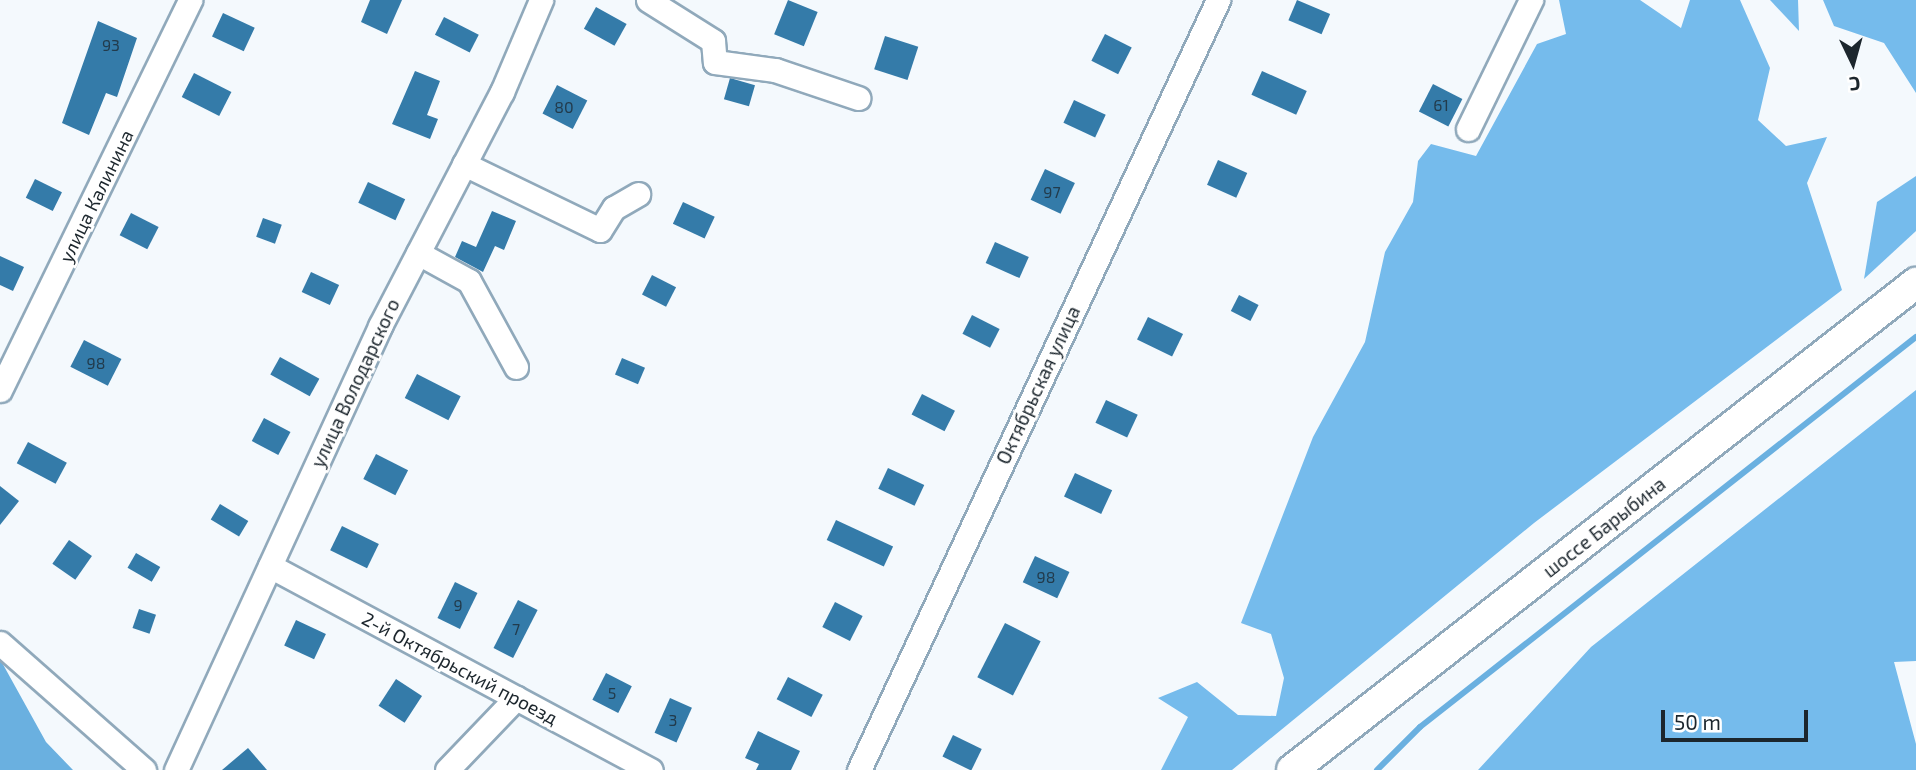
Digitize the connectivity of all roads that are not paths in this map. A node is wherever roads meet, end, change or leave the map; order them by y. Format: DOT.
graph roads {
  1 [pos="190,0"];
  2 [pos="541,0"];
  3 [pos="648,0"];
  4 [pos="1217,0"];
  5 [pos="1531,0"];
  6 [pos="858,98"];
  7 [pos="1468,129"];
  8 [pos="464,164"];
  9 [pos="638,194"];
  10 [pos="418,253"];
  11 [pos="1916,283"];
  12 [pos="516,366"];
  13 [pos="0,390"];
  14 [pos="270,566"];
  15 [pos="0,643"];
  16 [pos="516,698"];
  17 [pos="144,770"];
  18 [pos="176,770"];
  19 [pos="447,770"];
  20 [pos="651,770"];
  21 [pos="859,770"];
  22 [pos="1292,770"];
  1 -- 13 [label="street, улица Калинина"];
  2 -- 8 [label="street, улица Володарского"];
  3 -- 6 [label="street"];
  4 -- 21 [label="street, Октябрьская улица"];
  5 -- 7 [label="street"];
  8 -- 9 [label="street"];
  8 -- 10 [label="street, улица Володарского"];
  10 -- 12 [label="street"];
  10 -- 14 [label="street, улица Володарского"];
  11 -- 22 [label="main road, шоссе Барыбина"];
  14 -- 16 [label="street, 2-й Октябрьский проезд"];
  14 -- 18 [label="street, улица Володарского"];
  15 -- 17 [label="street"];
  16 -- 19 [label="street"];
  16 -- 20 [label="street, 2-й Октябрьский проезд"];
}
